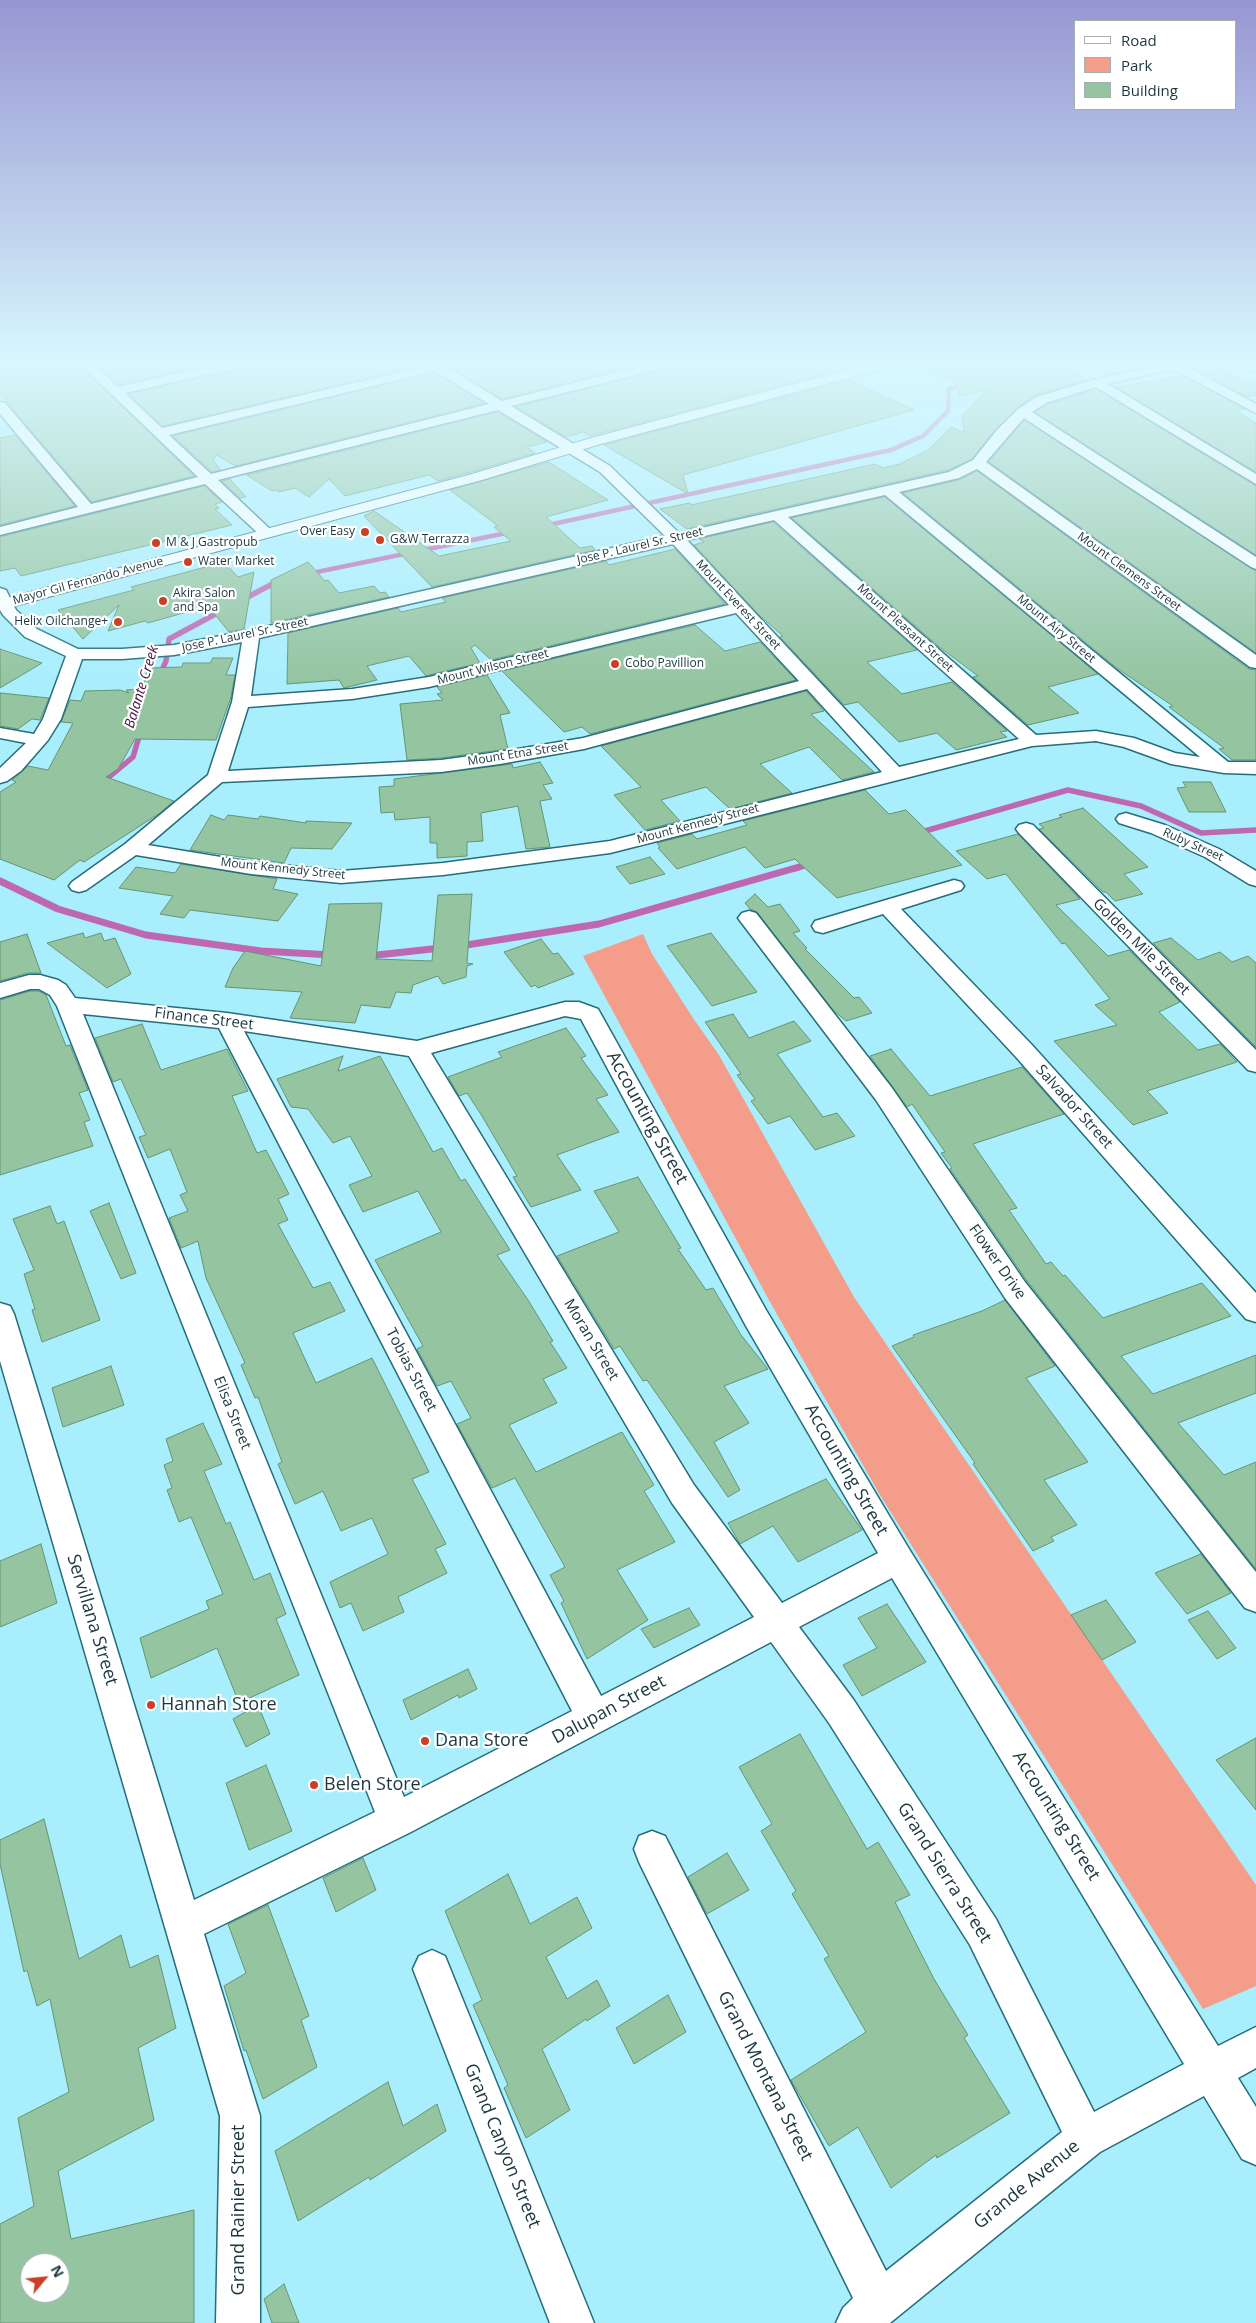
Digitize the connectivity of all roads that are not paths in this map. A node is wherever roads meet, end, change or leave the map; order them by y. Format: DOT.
graph roads {
  1 [pos="53,468"];
  2 [pos="198,468"];
  3 [pos="247,468"];
  4 [pos="505,468"];
  5 [pos="604,468"];
  6 [pos="967,468"];
  7 [pos="986,468"];
  8 [pos="1109,468"];
  9 [pos="1237,468"];
  10 [pos="208,478"];
  11 [pos="1256,480"];
  12 [pos="888,490"];
  13 [pos="88,509"];
  14 [pos="777,516"];
  15 [pos="0,531"];
  16 [pos="266,533"];
  17 [pos="676,538"];
  18 [pos="1256,564"];
  19 [pos="2,600"];
  20 [pos="740,607"];
  21 [pos="251,635"];
  22 [pos="75,654"];
  23 [pos="1256,663"];
  24 [pos="811,684"];
  25 [pos="241,702"];
  26 [pos="0,733"];
  27 [pos="39,740"];
  28 [pos="1032,742"];
  29 [pos="1224,768"];
  30 [pos="1256,768"];
  31 [pos="894,774"];
  32 [pos="0,777"];
  33 [pos="217,777"];
  34 [pos="1126,819"];
  35 [pos="1026,829"];
  36 [pos="132,848"];
  37 [pos="1254,877"];
  38 [pos="79,886"];
  39 [pos="954,886"];
  40 [pos="887,906"];
  41 [pos="749,918"];
  42 [pos="823,926"];
  43 [pos="0,990"];
  44 [pos="68,1005"];
  45 [pos="227,1020"];
  46 [pos="417,1049"];
  47 [pos="1256,1064"];
  48 [pos="1256,1311"];
  49 [pos="0,1314"];
  50 [pos="898,1559"];
  51 [pos="1256,1597"];
  52 [pos="778,1622"];
  53 [pos="594,1718"];
  54 [pos="396,1820"];
  55 [pos="652,1850"];
  56 [pos="184,1924"];
  57 [pos="432,1969"];
  58 [pos="1256,2047"];
  59 [pos="1212,2070"];
  60 [pos="1086,2138"];
  61 [pos="1256,2145"];
  62 [pos="868,2313"];
  63 [pos="238,2323"];
  64 [pos="572,2323"];
  1 -- 13 [label="street"];
  2 -- 10 [label="street"];
  3 -- 10 [label="street"];
  4 -- 16 [label="main road, Mayor Gil Fernando Avenue"];
  5 -- 17 [label="street, Mount Everest Street"];
  6 -- 12 [label="street, Jose P. Laurel Sr. Street"];
  7 -- 23 [label="street, Mount Clemens Street"];
  8 -- 18 [label="street"];
  9 -- 11 [label="street"];
  10 -- 13 [label="street"];
  10 -- 16 [label="street"];
  12 -- 14 [label="street, Jose P. Laurel Sr. Street"];
  12 -- 29 [label="street, Mount Airy Street"];
  13 -- 15 [label="street"];
  14 -- 17 [label="street, Jose P. Laurel Sr. Street"];
  14 -- 28 [label="street, Mount Pleasant Street"];
  16 -- 19 [label="main road, Mayor Gil Fernando Avenue"];
  17 -- 20 [label="street, Mount Everest Street"];
  17 -- 21 [label="street, Jose P. Laurel Sr. Street"];
  19 -- 22 [label="street"];
  20 -- 24 [label="street, Mount Everest Street"];
  20 -- 25 [label="street, Mount Wilson Street"];
  21 -- 22 [label="street, Jose P. Laurel Sr. Street"];
  21 -- 25 [label="street"];
  22 -- 27 [label="street"];
  24 -- 31 [label="street, Mount Everest Street"];
  24 -- 33 [label="street, Mount Etna Street"];
  25 -- 33 [label="street"];
  26 -- 27 [label="street"];
  27 -- 32 [label="street"];
  28 -- 29 [label="street, Mount Kennedy Street"];
  28 -- 31 [label="street, Mount Kennedy Street"];
  29 -- 30 [label="street, Mount Kennedy Street"];
  31 -- 36 [label="street, Mount Kennedy Street"];
  33 -- 36 [label="street"];
  34 -- 37 [label="street, Ruby Street"];
  35 -- 47 [label="street, Golden Mile Street"];
  36 -- 38 [label="street"];
  39 -- 40 [label="street"];
  40 -- 42 [label="street"];
  40 -- 48 [label="street, Salvador Street"];
  41 -- 51 [label="street, Flower Drive"];
  43 -- 44 [label="street"];
  44 -- 45 [label="street, Finance Street"];
  44 -- 54 [label="street, Elisa Street"];
  45 -- 46 [label="street, Finance Street"];
  45 -- 53 [label="street, Tobias Street"];
  46 -- 50 [label="street, Accounting Street"];
  46 -- 52 [label="street, Moran Street"];
  49 -- 56 [label="street, Servillana Street"];
  50 -- 52 [label="street, Dalupan Street"];
  50 -- 59 [label="street, Accounting Street"];
  52 -- 53 [label="street, Dalupan Street"];
  52 -- 60 [label="street, Grand Sierra Street"];
  53 -- 54 [label="street, Dalupan Street"];
  54 -- 56 [label="street, Dalupan Street"];
  55 -- 62 [label="street, Grand Montana Street"];
  56 -- 63 [label="street, Grand Rainier Street"];
  57 -- 64 [label="street, Grand Canyon Street"];
  58 -- 59 [label="street, Grande Avenue"];
  59 -- 60 [label="street, Grande Avenue"];
  59 -- 61 [label="street, Accounting Street"];
  60 -- 62 [label="street, Grande Avenue"];
}
